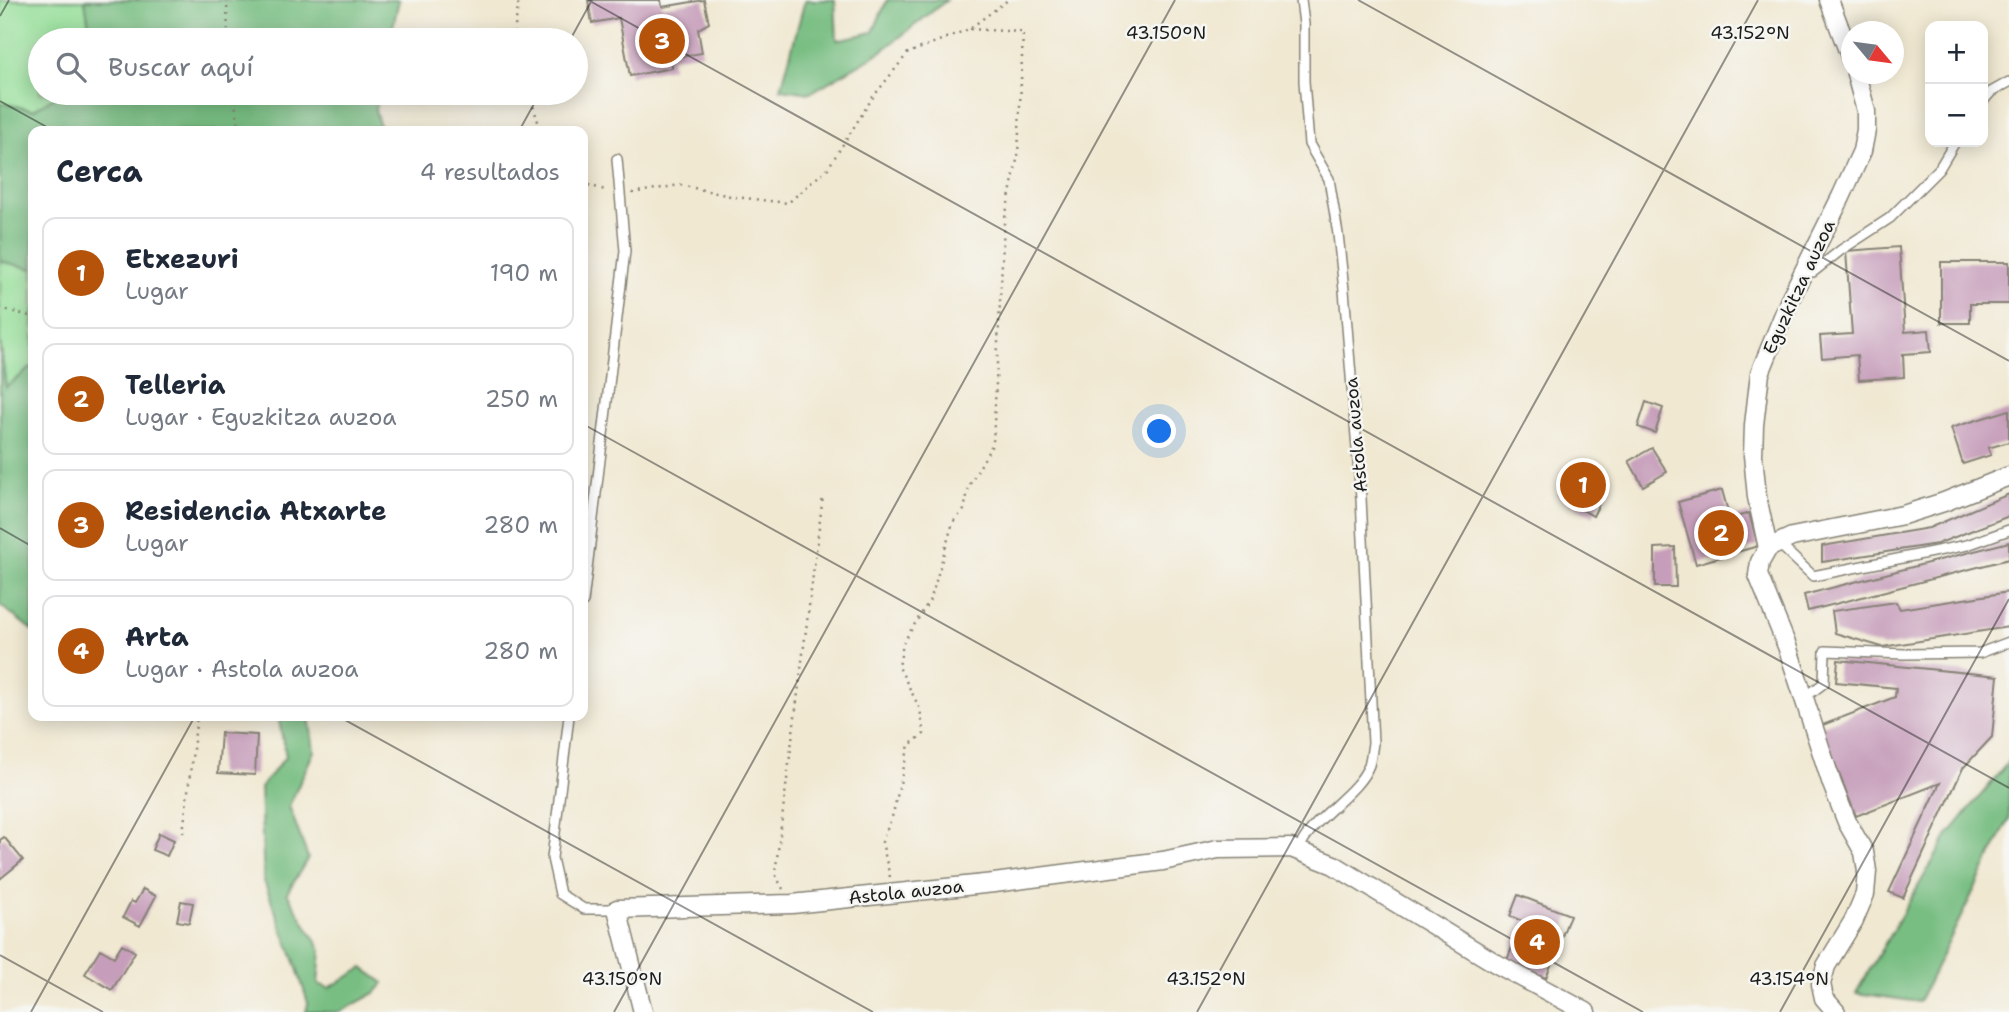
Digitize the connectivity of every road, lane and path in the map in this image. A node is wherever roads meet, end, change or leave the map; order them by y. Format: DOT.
graph roads {
  1 [pos="227,0"];
  2 [pos="519,0"];
  3 [pos="1008,0"];
  4 [pos="1301,0"];
  5 [pos="1829,0"];
  6 [pos="228,28"];
  7 [pos="515,28"];
  8 [pos="969,29"];
  9 [pos="1841,32"];
  10 [pos="2009,82"];
  11 [pos="1859,84"];
  12 [pos="1988,95"];
  13 [pos="235,105"];
  14 [pos="533,105"];
  15 [pos="239,126"];
  16 [pos="539,126"];
  17 [pos="1952,147"];
  18 [pos="617,159"];
  19 [pos="588,185"];
  20 [pos="620,195"];
  21 [pos="1805,271"];
  22 [pos="0,308"];
  23 [pos="28,316"];
  24 [pos="2009,476"];
  25 [pos="823,496"];
  26 [pos="2009,530"];
  27 [pos="1773,545"];
  28 [pos="588,560"];
  29 [pos="2009,642"];
  30 [pos="1804,698"];
  31 [pos="196,721"];
  32 [pos="568,721"];
  33 [pos="183,833"];
  34 [pos="1298,851"];
  35 [pos="900,893"];
  36 [pos="792,904"];
  37 [pos="617,909"];
  38 [pos="643,1012"];
  39 [pos="1586,1012"];
  40 [pos="1836,1012"];
  1 -- 6 [label="path"];
  2 -- 7 [label="path"];
  3 -- 8 [label="path"];
  4 -- 34 [label="lane, Astola auzoa"];
  5 -- 9 [label="street"];
  8 -- 20 [label="path"];
  8 -- 35 [label="path"];
  10 -- 12 [label="lane"];
  11 -- 21 [label="street, Eguzkitza auzoa"];
  13 -- 15 [label="path"];
  14 -- 16 [label="path"];
  17 -- 21 [label="lane"];
  18 -- 20 [label="lane"];
  19 -- 20 [label="path"];
  20 -- 28 [label="lane"];
  21 -- 27 [label="street, Eguzkitza auzoa"];
  22 -- 23 [label="path"];
  24 -- 27 [label="street"];
  25 -- 36 [label="path"];
  26 -- 27 [label="lane"];
  27 -- 30 [label="street, Eguzkitza auzoa"];
  29 -- 30 [label="lane"];
  30 -- 40 [label="street, Eguzkitza auzoa"];
  31 -- 33 [label="path"];
  32 -- 37 [label="lane"];
  34 -- 35 [label="street, Astola auzoa"];
  34 -- 39 [label="street, Astola auzoa"];
  35 -- 36 [label="street, Astola auzoa"];
  36 -- 37 [label="street, Astola auzoa"];
  37 -- 38 [label="street"];
}
